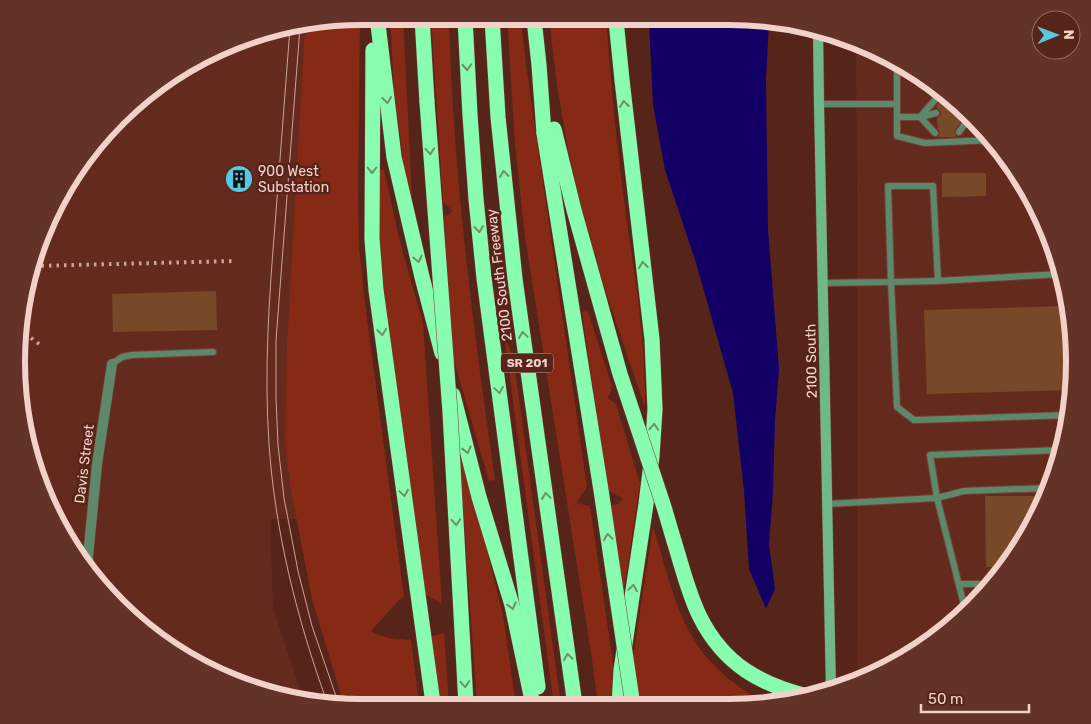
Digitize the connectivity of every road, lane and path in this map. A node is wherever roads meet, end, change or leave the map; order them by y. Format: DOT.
graph roads {
  1 [pos="373,25"];
  2 [pos="378,25"];
  3 [pos="422,25"];
  4 [pos="465,25"];
  5 [pos="492,25"];
  6 [pos="535,25"];
  7 [pos="616,25"];
  8 [pos="818,37"];
  9 [pos="897,70"];
  10 [pos="935,100"];
  11 [pos="819,104"];
  12 [pos="897,104"];
  13 [pos="936,113"];
  14 [pos="897,117"];
  15 [pos="920,117"];
  16 [pos="963,120"];
  17 [pos="959,123"];
  18 [pos="965,123"];
  19 [pos="935,124"];
  20 [pos="549,131"];
  21 [pos="959,132"];
  22 [pos="935,133"];
  23 [pos="983,141"];
  24 [pos="1055,274"];
  25 [pos="938,281"];
  26 [pos="890,282"];
  27 [pos="823,283"];
  28 [pos="213,352"];
  29 [pos="112,364"];
  30 [pos="1062,415"];
  31 [pos="1055,450"];
  32 [pos="1041,488"];
  33 [pos="938,498"];
  34 [pos="827,504"];
  35 [pos="88,557"];
  36 [pos="959,584"];
  37 [pos="982,584"];
  38 [pos="964,603"];
  39 [pos="831,683"];
  40 [pos="796,693"];
  41 [pos="433,699"];
  42 [pos="466,699"];
  43 [pos="532,699"];
  44 [pos="540,699"];
  45 [pos="574,699"];
  46 [pos="619,699"];
  47 [pos="632,699"];
  1 -- 41 [label="highway, one-way"];
  2 -- 43 [label="highway, one-way"];
  3 -- 42 [label="highway, one-way, bridge"];
  4 -- 44 [label="highway, 2100 South Freeway / SR 201, one-way"];
  45 -- 5 [label="highway, 2100 South Freeway / SR 201, one-way"];
  6 -- 20 [label="highway"];
  46 -- 7 [label="highway, one-way"];
  8 -- 11 [label="main road, 2100 South"];
  9 -- 12 [label="lane"];
  10 -- 15 [label="lane"];
  11 -- 12 [label="lane"];
  11 -- 27 [label="main road, 2100 South"];
  12 -- 14 [label="lane"];
  13 -- 15 [label="lane"];
  14 -- 15 [label="lane"];
  14 -- 23 [label="lane"];
  15 -- 19 [label="lane"];
  15 -- 22 [label="lane"];
  16 -- 17 [label="lane"];
  18 -- 21 [label="lane"];
  20 -- 40 [label="highway, bridge"];
  47 -- 20 [label="highway, one-way, bridge"];
  24 -- 25 [label="lane"];
  25 -- 26 [label="lane"];
  25 -- 26 [label="lane"];
  26 -- 27 [label="lane"];
  26 -- 30 [label="lane"];
  27 -- 34 [label="main road, 2100 South"];
  28 -- 29 [label="lane"];
  29 -- 35 [label="street, Davis Street"];
  31 -- 33 [label="lane"];
  32 -- 33 [label="lane"];
  33 -- 34 [label="lane"];
  33 -- 36 [label="lane"];
  34 -- 39 [label="main road, 2100 South"];
  36 -- 37 [label="lane"];
  36 -- 38 [label="lane"];
}
